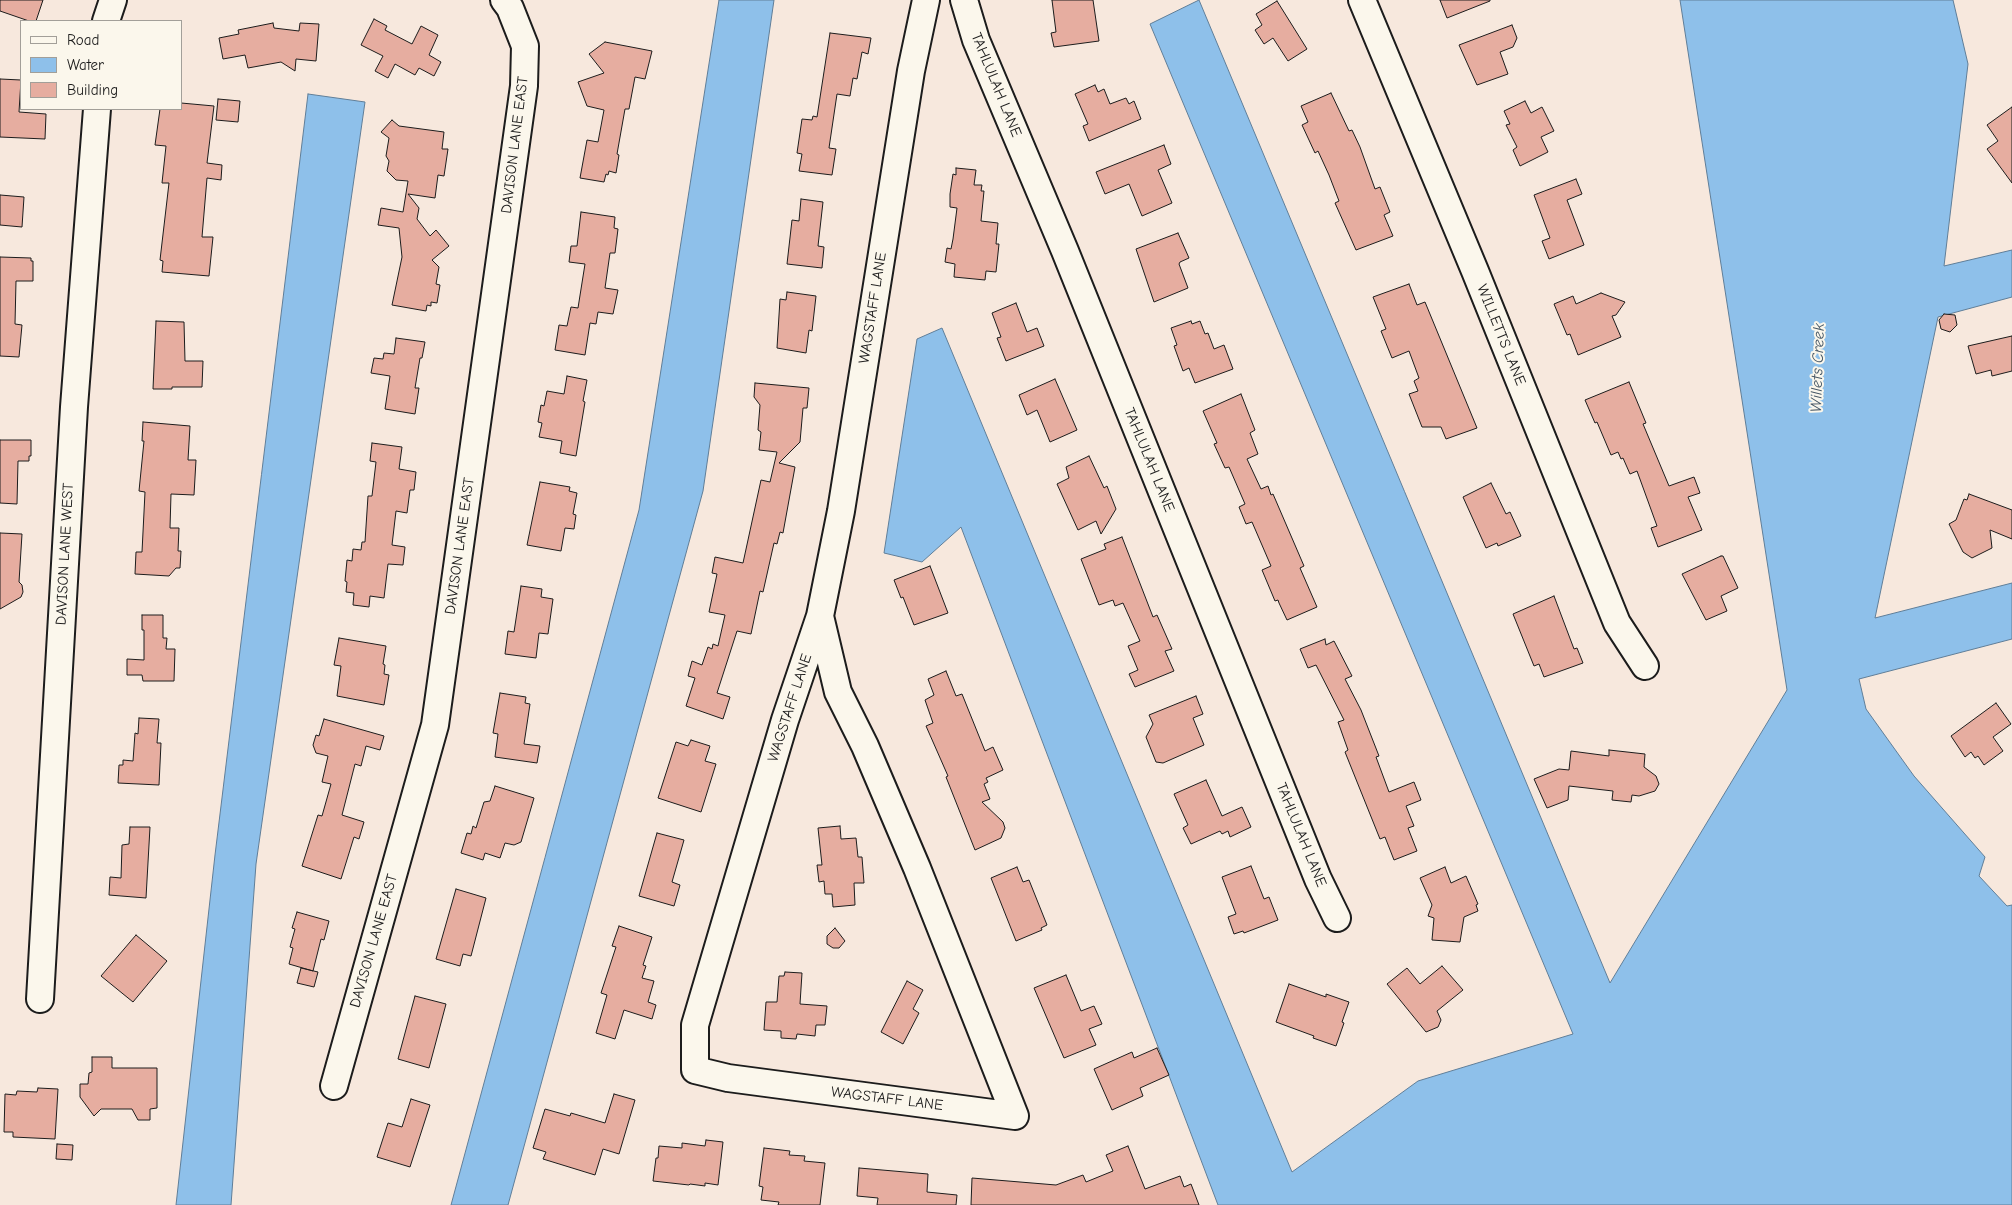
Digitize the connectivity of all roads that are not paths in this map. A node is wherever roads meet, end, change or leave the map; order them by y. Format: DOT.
graph roads {
  1 [pos="113,0"];
  2 [pos="504,0"];
  3 [pos="926,0"];
  4 [pos="964,0"];
  5 [pos="1362,0"];
  6 [pos="106,20"];
  7 [pos="98,110"];
  8 [pos="820,616"];
  9 [pos="1645,666"];
  10 [pos="1337,918"];
  11 [pos="40,999"];
  12 [pos="334,1086"];
  1 -- 6 [label="street"];
  2 -- 12 [label="street, DAVISON LANE EAST"];
  3 -- 8 [label="street, WAGSTAFF LANE"];
  4 -- 10 [label="street, TAHLULAH LANE"];
  5 -- 9 [label="street, WILLETTS LANE"];
  7 -- 11 [label="street, DAVISON LANE WEST"];
  8 -- 8 [label="street, WAGSTAFF LANE"];
}
